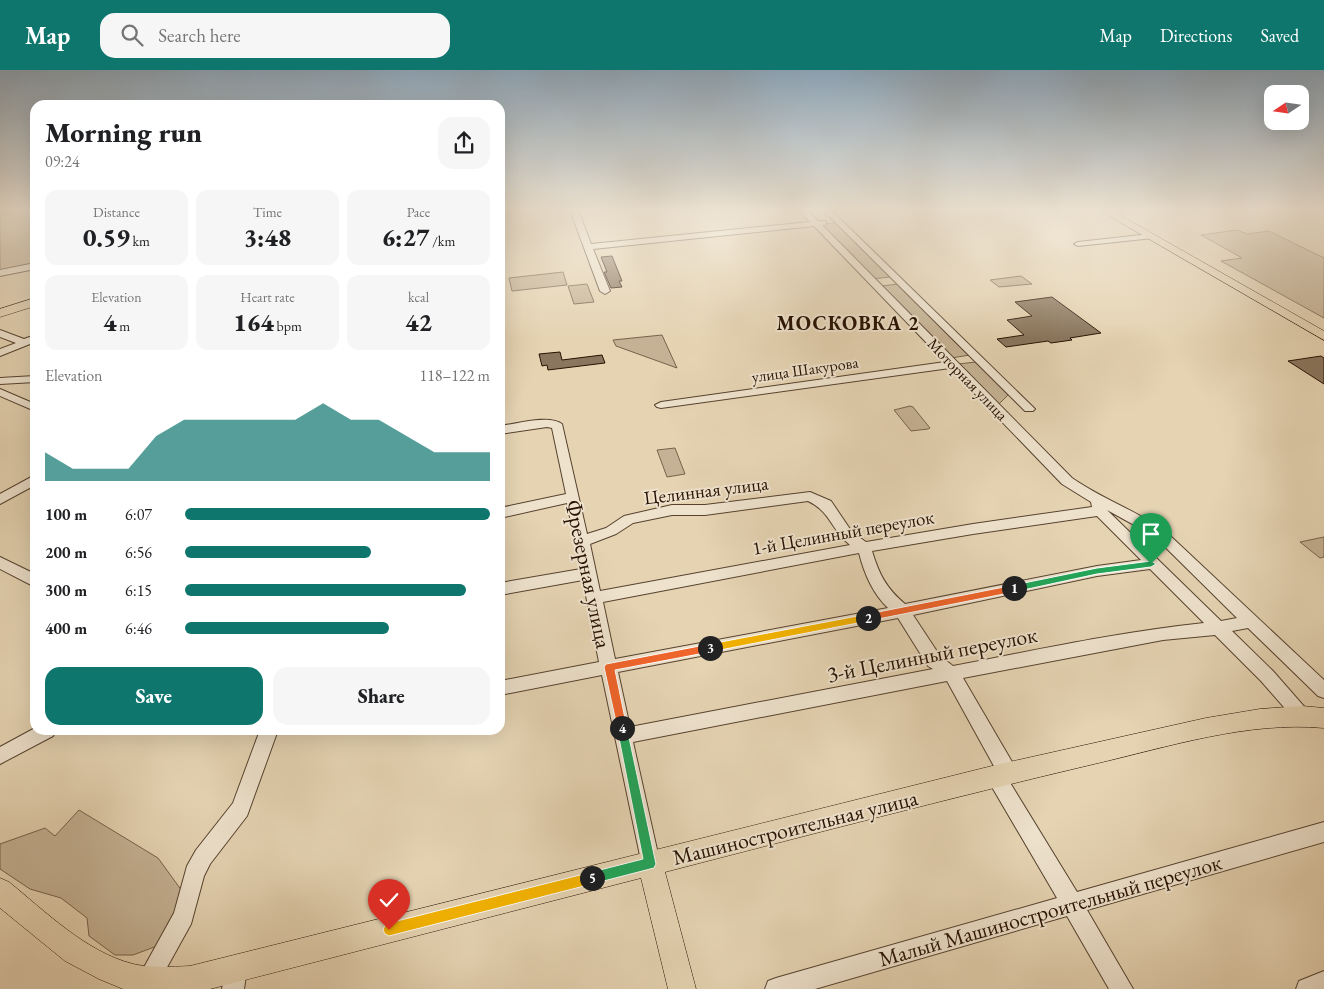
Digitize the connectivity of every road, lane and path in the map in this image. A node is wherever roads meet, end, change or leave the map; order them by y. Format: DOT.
graph roads {
  1 [pos="590,253"];
  2 [pos="845,253"];
  3 [pos="871,253"];
  4 [pos="1179,253"];
  5 [pos="30,267"];
  6 [pos="0,273"];
  7 [pos="605,291"];
  8 [pos="30,304"];
  9 [pos="0,314"];
  10 [pos="0,333"];
  11 [pos="1324,336"];
  12 [pos="30,340"];
  13 [pos="30,340"];
  14 [pos="0,353"];
  15 [pos="978,358"];
  16 [pos="952,363"];
  17 [pos="30,379"];
  18 [pos="30,380"];
  19 [pos="0,381"];
  20 [pos="0,386"];
  21 [pos="0,392"];
  22 [pos="661,405"];
  23 [pos="30,406"];
  24 [pos="1002,415"];
  25 [pos="505,429"];
  26 [pos="30,482"];
  27 [pos="573,497"];
  28 [pos="0,500"];
  29 [pos="1098,505"];
  30 [pos="505,512"];
  31 [pos="582,541"];
  32 [pos="864,548"];
  33 [pos="0,562"];
  34 [pos="1151,564"];
  35 [pos="590,573"];
  36 [pos="30,578"];
  37 [pos="505,588"];
  38 [pos="595,598"];
  39 [pos="902,611"];
  40 [pos="1250,621"];
  41 [pos="1218,628"];
  42 [pos="609,667"];
  43 [pos="951,673"];
  44 [pos="505,687"];
  45 [pos="1324,691"];
  46 [pos="1313,717"];
  47 [pos="38,735"];
  48 [pos="267,735"];
  49 [pos="624,736"];
  50 [pos="0,756"];
  51 [pos="1002,774"];
  52 [pos="1324,832"];
  53 [pos="650,864"];
  54 [pos="0,891"];
  55 [pos="1070,904"];
  56 [pos="235,979"];
  57 [pos="1324,982"];
  58 [pos="145,985"];
  59 [pos="682,989"];
  60 [pos="776,989"];
  61 [pos="1122,989"];
  62 [pos="1307,989"];
  1 -- 7 [label="street"];
  2 -- 16 [label="street, Моторная улица"];
  3 -- 15 [label="street, Моторная улица"];
  4 -- 11 [label="main road"];
  5 -- 6 [label="street"];
  8 -- 9 [label="main road"];
  10 -- 12 [label="street"];
  13 -- 14 [label="street"];
  15 -- 16 [label="street, улица Шакурова"];
  15 -- 24 [label="street, Моторная улица"];
  16 -- 22 [label="street, улица Шакурова"];
  16 -- 24 [label="street, Моторная улица"];
  17 -- 19 [label="street"];
  18 -- 20 [label="street"];
  21 -- 23 [label="street"];
  24 -- 29 [label="street, Моторная улица"];
  25 -- 27 [label="street, Фрезерная улица"];
  26 -- 28 [label="street"];
  27 -- 30 [label="street"];
  27 -- 31 [label="street, Фрезерная улица"];
  29 -- 32 [label="street, 1-й Целинный переулок"];
  29 -- 34 [label="street, Моторная улица"];
  29 -- 40 [label="street, Моторная улица"];
  31 -- 32 [label="street, Целинная улица"];
  31 -- 35 [label="street, Фрезерная улица"];
  32 -- 38 [label="street, 1-й Целинный переулок"];
  32 -- 39 [label="street"];
  33 -- 36 [label="street"];
  34 -- 39 [label="street"];
  34 -- 41 [label="street, Моторная улица"];
  35 -- 37 [label="street"];
  35 -- 38 [label="street, Фрезерная улица"];
  38 -- 42 [label="street, Фрезерная улица"];
  39 -- 42 [label="street"];
  39 -- 43 [label="street"];
  40 -- 41 [label="street, 3-й Целинный переулок"];
  40 -- 45 [label="street, Моторная улица"];
  41 -- 43 [label="street, 3-й Целинный переулок"];
  41 -- 46 [label="street, Моторная улица"];
  42 -- 44 [label="street"];
  42 -- 49 [label="street, Фрезерная улица"];
  43 -- 49 [label="street, 3-й Целинный переулок"];
  43 -- 51 [label="street"];
  46 -- 51 [label="main road, Машиностроительная улица"];
  47 -- 50 [label="street"];
  48 -- 58 [label="street"];
  49 -- 53 [label="street, Фрезерная улица"];
  51 -- 53 [label="main road, Машиностроительная улица"];
  51 -- 55 [label="street"];
  52 -- 55 [label="street, Малый Машиностроительный переулок"];
  53 -- 56 [label="main road, Машиностроительная улица"];
  53 -- 59 [label="main road, Фрезерная улица"];
  54 -- 58 [label="main road, Машиностроительная улица"];
  55 -- 60 [label="street, Малый Машиностроительный переулок"];
  55 -- 61 [label="street"];
  56 -- 58 [label="main road, Машиностроительная улица"];
  57 -- 62 [label="street"];
}
